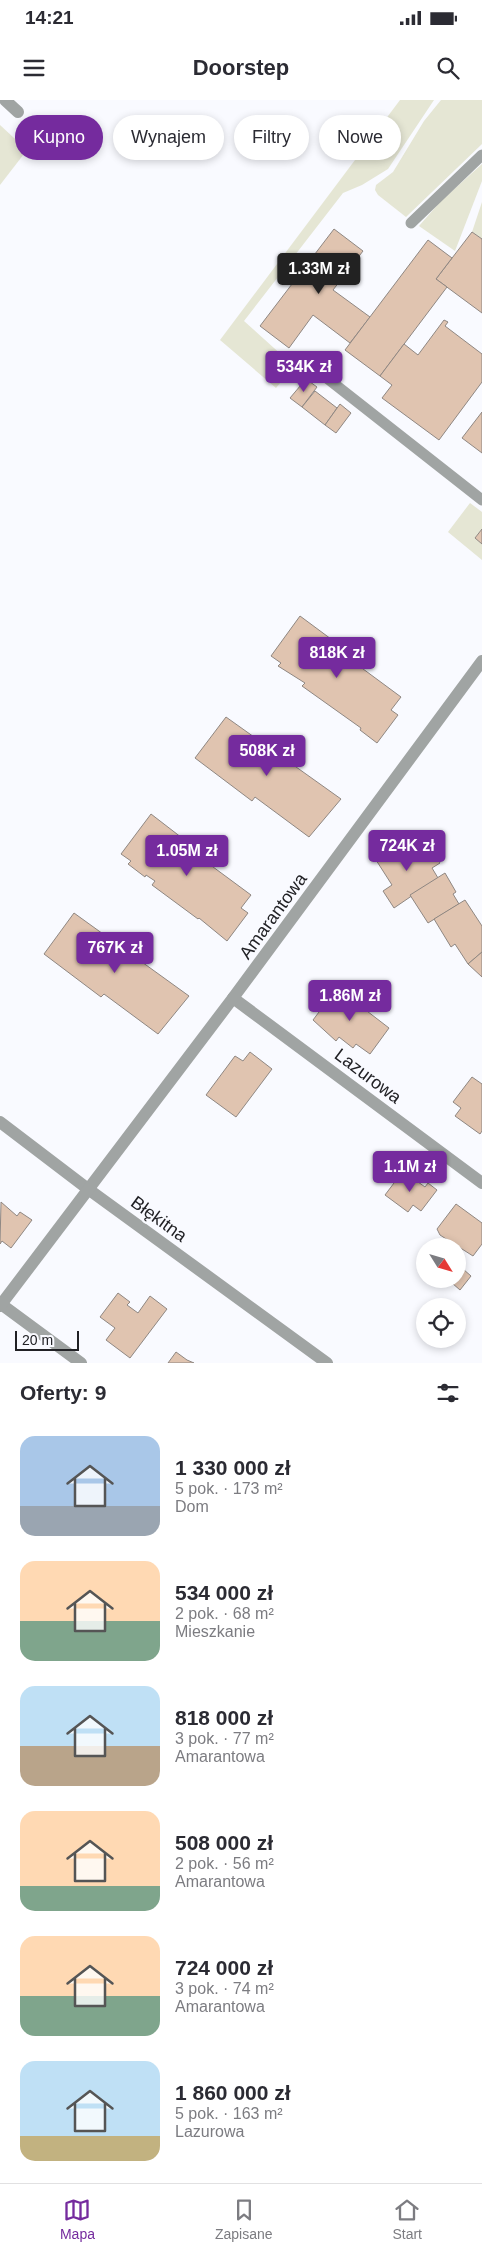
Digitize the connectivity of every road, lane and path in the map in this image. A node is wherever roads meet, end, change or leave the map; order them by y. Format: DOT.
graph roads {
  1 [pos="5,100"];
  2 [pos="18,112"];
  3 [pos="482,155"];
  4 [pos="411,223"];
  5 [pos="323,375"];
  6 [pos="482,500"];
  7 [pos="482,661"];
  8 [pos="234,998"];
  9 [pos="0,1122"];
  10 [pos="482,1182"];
  11 [pos="88,1189"];
  12 [pos="1,1305"];
  13 [pos="81,1363"];
  14 [pos="327,1363"];
  1 -- 2 [label="street"];
  3 -- 4 [label="lane"];
  5 -- 6 [label="lane"];
  7 -- 8 [label="street, Amarantowa"];
  8 -- 10 [label="street, Lazurowa"];
  8 -- 11 [label="street, Amarantowa"];
  9 -- 11 [label="street, Błękitna"];
  11 -- 12 [label="street"];
  11 -- 14 [label="street, Błękitna"];
  12 -- 13 [label="street"];
}
